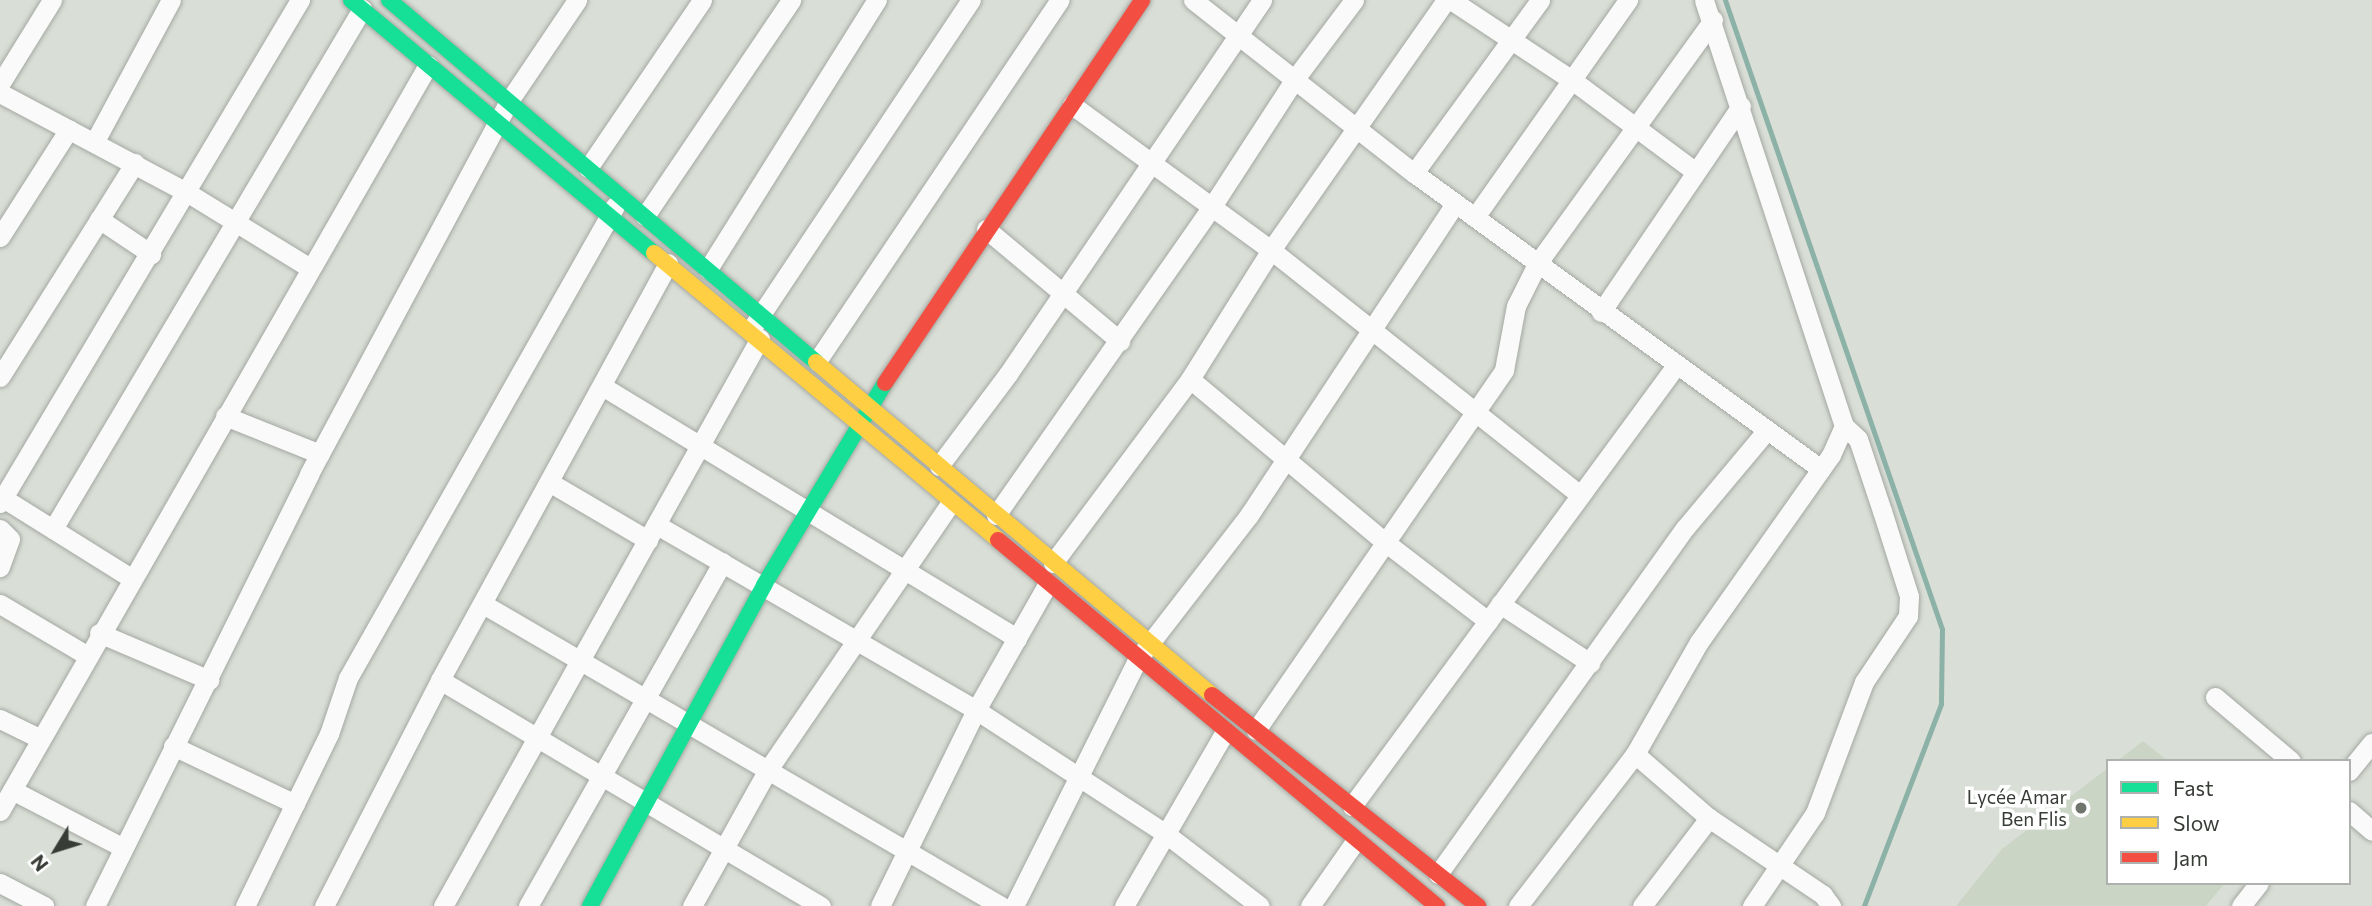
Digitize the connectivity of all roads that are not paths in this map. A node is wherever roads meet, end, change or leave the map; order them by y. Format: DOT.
graph roads {
  1 [pos="52,0"];
  2 [pos="171,0"];
  3 [pos="300,0"];
  4 [pos="390,0"];
  5 [pos="577,0"];
  6 [pos="702,0"];
  7 [pos="791,0"];
  8 [pos="877,0"];
  9 [pos="971,0"];
  10 [pos="1060,0"];
  11 [pos="1142,0"];
  12 [pos="1193,0"];
  13 [pos="1262,0"];
  14 [pos="1354,0"];
  15 [pos="1448,0"];
  16 [pos="1540,0"];
  17 [pos="1628,0"];
  18 [pos="1704,0"];
  19 [pos="356,4"];
  20 [pos="1713,20"];
  21 [pos="1237,36"];
  22 [pos="1510,41"];
  23 [pos="428,65"];
  24 [pos="1294,80"];
  25 [pos="1572,80"];
  26 [pos="0,84"];
  27 [pos="0,93"];
  28 [pos="509,101"];
  29 [pos="1072,105"];
  30 [pos="1741,106"];
  31 [pos="499,123"];
  32 [pos="1636,127"];
  33 [pos="69,129"];
  34 [pos="1356,129"];
  35 [pos="95,141"];
  36 [pos="135,163"];
  37 [pos="1153,164"];
  38 [pos="589,168"];
  39 [pos="1696,172"];
  40 [pos="1414,173"];
  41 [pos="188,193"];
  42 [pos="622,197"];
  43 [pos="1455,204"];
  44 [pos="1211,208"];
  45 [pos="609,214"];
  46 [pos="645,216"];
  47 [pos="1475,217"];
  48 [pos="99,219"];
  49 [pos="234,222"];
  50 [pos="986,229"];
  51 [pos="0,237"];
  52 [pos="1271,250"];
  53 [pos="151,254"];
  54 [pos="668,263"];
  55 [pos="1537,264"];
  56 [pos="310,268"];
  57 [pos="708,269"];
  58 [pos="1062,295"];
  59 [pos="1601,312"];
  60 [pos="761,314"];
  61 [pos="1370,333"];
  62 [pos="755,334"];
  63 [pos="1120,341"];
  64 [pos="817,362"];
  65 [pos="1675,366"];
  66 [pos="0,377"];
  67 [pos="1190,379"];
  68 [pos="602,386"];
  69 [pos="870,407"];
  70 [pos="1473,415"];
  71 [pos="225,416"];
  72 [pos="1844,426"];
  73 [pos="859,427"];
  74 [pos="1767,430"];
  75 [pos="703,444"];
  76 [pos="320,454"];
  77 [pos="1285,457"];
  78 [pos="939,466"];
  79 [pos="1821,469"];
  80 [pos="549,482"];
  81 [pos="1579,494"];
  82 [pos="1,500"];
  83 [pos="950,504"];
  84 [pos="809,510"];
  85 [pos="996,515"];
  86 [pos="0,529"];
  87 [pos="53,529"];
  88 [pos="653,533"];
  89 [pos="1385,542"];
  90 [pos="723,562"];
  91 [pos="1053,563"];
  92 [pos="0,567"];
  93 [pos="904,570"];
  94 [pos="131,578"];
  95 [pos="764,585"];
  96 [pos="1047,586"];
  97 [pos="0,604"];
  98 [pos="483,604"];
  99 [pos="1500,604"];
  100 [pos="1488,621"];
  101 [pos="99,633"];
  102 [pos="858,638"];
  103 [pos="1017,638"];
  104 [pos="1143,653"];
  105 [pos="88,656"];
  106 [pos="582,661"];
  107 [pos="1590,663"];
  108 [pos="209,680"];
  109 [pos="440,680"];
  110 [pos="2216,697"];
  111 [pos="644,698"];
  112 [pos="976,710"];
  113 [pos="0,719"];
  114 [pos="689,724"];
  115 [pos="1256,730"];
  116 [pos="1225,732"];
  117 [pos="541,737"];
  118 [pos="39,738"];
  119 [pos="2372,743"];
  120 [pos="173,746"];
  121 [pos="1635,754"];
  122 [pos="2289,759"];
  123 [pos="2351,769"];
  124 [pos="767,771"];
  125 [pos="603,773"];
  126 [pos="1080,777"];
  127 [pos="12,790"];
  128 [pos="647,799"];
  129 [pos="295,804"];
  130 [pos="1352,806"];
  131 [pos="0,811"];
  132 [pos="2351,813"];
  133 [pos="1709,818"];
  134 [pos="2372,831"];
  135 [pos="1166,834"];
  136 [pos="1356,840"];
  137 [pos="725,846"];
  138 [pos="122,847"];
  139 [pos="908,852"];
  140 [pos="1777,867"];
  141 [pos="1438,874"];
  142 [pos="0,883"];
  143 [pos="2257,885"];
  144 [pos="44,906"];
  145 [pos="95,906"];
  146 [pos="245,906"];
  147 [pos="324,906"];
  148 [pos="443,906"];
  149 [pos="528,906"];
  150 [pos="590,906"];
  151 [pos="692,906"];
  152 [pos="821,906"];
  153 [pos="880,906"];
  154 [pos="1001,906"];
  155 [pos="1014,906"];
  156 [pos="1124,906"];
  157 [pos="1259,906"];
  158 [pos="1310,906"];
  159 [pos="1437,906"];
  160 [pos="1478,906"];
  161 [pos="1518,906"];
  162 [pos="1642,906"];
  163 [pos="1752,906"];
  164 [pos="1831,906"];
  165 [pos="2241,906"];
  1 -- 26 [label="street"];
  2 -- 35 [label="street"];
  3 -- 41 [label="street"];
  4 -- 28 [label="main road"];
  5 -- 28 [label="street"];
  6 -- 38 [label="street"];
  7 -- 46 [label="street"];
  8 -- 57 [label="street"];
  9 -- 60 [label="street"];
  10 -- 64 [label="street"];
  11 -- 29 [label="main road"];
  12 -- 21 [label="street"];
  13 -- 21 [label="street"];
  14 -- 24 [label="street"];
  15 -- 22 [label="street"];
  15 -- 34 [label="street"];
  16 -- 22 [label="street"];
  17 -- 25 [label="street"];
  18 -- 20 [label="street"];
  19 -- 23 [label="main road"];
  19 -- 49 [label="street"];
  20 -- 30 [label="street"];
  20 -- 32 [label="street"];
  21 -- 24 [label="street"];
  21 -- 37 [label="street"];
  22 -- 25 [label="street"];
  22 -- 40 [label="street"];
  23 -- 31 [label="main road"];
  23 -- 56 [label="street"];
  24 -- 34 [label="street"];
  24 -- 44 [label="street"];
  25 -- 32 [label="street"];
  25 -- 47 [label="street"];
  27 -- 33 [label="street"];
  28 -- 31 [label="street"];
  28 -- 38 [label="main road"];
  29 -- 37 [label="street"];
  29 -- 50 [label="main road"];
  30 -- 39 [label="street"];
  30 -- 72 [label="street"];
  31 -- 45 [label="main road"];
  31 -- 76 [label="street"];
  32 -- 39 [label="street"];
  32 -- 55 [label="street"];
  33 -- 35 [label="street"];
  33 -- 51 [label="street"];
  34 -- 40 [label="street"];
  34 -- 52 [label="street"];
  35 -- 36 [label="street"];
  36 -- 41 [label="street"];
  36 -- 48 [label="street"];
  37 -- 44 [label="street"];
  37 -- 58 [label="street"];
  38 -- 42 [label="main road"];
  39 -- 59 [label="street"];
  40 -- 43 [label="street"];
  41 -- 49 [label="street"];
  41 -- 53 [label="street"];
  42 -- 45 [label="street"];
  42 -- 46 [label="main road"];
  43 -- 47 [label="street"];
  43 -- 61 [label="street"];
  44 -- 52 [label="street"];
  44 -- 63 [label="street"];
  45 -- 54 [label="main road"];
  45 -- 129 [label="street"];
  46 -- 57 [label="main road"];
  47 -- 55 [label="street"];
  48 -- 53 [label="street"];
  48 -- 66 [label="street"];
  49 -- 56 [label="street"];
  49 -- 87 [label="street"];
  50 -- 58 [label="street"];
  50 -- 69 [label="main road"];
  52 -- 61 [label="street"];
  52 -- 67 [label="street"];
  53 -- 82 [label="street"];
  54 -- 62 [label="main road"];
  54 -- 68 [label="street"];
  55 -- 59 [label="street"];
  55 -- 70 [label="street"];
  56 -- 71 [label="street"];
  57 -- 60 [label="main road"];
  58 -- 63 [label="street"];
  58 -- 78 [label="street"];
  59 -- 65 [label="street"];
  60 -- 62 [label="street"];
  60 -- 64 [label="main road"];
  61 -- 70 [label="street"];
  61 -- 77 [label="street"];
  62 -- 73 [label="main road"];
  62 -- 75 [label="street"];
  63 -- 85 [label="street"];
  64 -- 69 [label="main road"];
  65 -- 74 [label="street"];
  65 -- 81 [label="street"];
  67 -- 77 [label="street"];
  67 -- 91 [label="street"];
  68 -- 75 [label="street"];
  68 -- 80 [label="street"];
  69 -- 73 [label="main road"];
  69 -- 78 [label="main road"];
  70 -- 81 [label="street"];
  70 -- 89 [label="street"];
  71 -- 76 [label="street"];
  71 -- 94 [label="street"];
  72 -- 79 [label="street"];
  72 -- 140 [label="street"];
  73 -- 83 [label="main road"];
  73 -- 84 [label="main road"];
  74 -- 79 [label="street"];
  74 -- 107 [label="street"];
  75 -- 84 [label="street"];
  75 -- 88 [label="street"];
  76 -- 108 [label="street"];
  77 -- 89 [label="street"];
  77 -- 104 [label="street"];
  78 -- 85 [label="main road"];
  79 -- 121 [label="street"];
  80 -- 88 [label="street"];
  80 -- 98 [label="street"];
  81 -- 99 [label="street"];
  82 -- 87 [label="street"];
  83 -- 93 [label="street"];
  83 -- 96 [label="main road"];
  84 -- 93 [label="street"];
  84 -- 95 [label="main road"];
  85 -- 91 [label="main road"];
  86 -- 92 [label="street"];
  87 -- 94 [label="street"];
  88 -- 90 [label="street"];
  88 -- 106 [label="street"];
  89 -- 100 [label="street"];
  89 -- 115 [label="street"];
  90 -- 95 [label="street"];
  90 -- 111 [label="street"];
  91 -- 104 [label="main road"];
  93 -- 102 [label="street"];
  93 -- 103 [label="street"];
  94 -- 101 [label="street"];
  95 -- 102 [label="street"];
  95 -- 114 [label="main road"];
  96 -- 103 [label="street"];
  96 -- 104 [label="main road"];
  97 -- 105 [label="street"];
  98 -- 106 [label="street"];
  98 -- 109 [label="street"];
  99 -- 100 [label="street"];
  99 -- 107 [label="street"];
  100 -- 130 [label="street"];
  101 -- 105 [label="street"];
  101 -- 108 [label="street"];
  102 -- 112 [label="street"];
  102 -- 124 [label="street"];
  103 -- 112 [label="street"];
  104 -- 115 [label="main road"];
  104 -- 116 [label="main road"];
  104 -- 126 [label="street"];
  105 -- 118 [label="street"];
  106 -- 111 [label="street"];
  106 -- 117 [label="street"];
  107 -- 141 [label="street"];
  108 -- 120 [label="street"];
  109 -- 117 [label="street"];
  109 -- 147 [label="street"];
  110 -- 122 [label="street"];
  111 -- 114 [label="street"];
  111 -- 125 [label="street"];
  112 -- 126 [label="street"];
  112 -- 139 [label="street"];
  113 -- 118 [label="street"];
  114 -- 124 [label="street"];
  114 -- 128 [label="main road"];
  115 -- 130 [label="main road"];
  116 -- 135 [label="street"];
  116 -- 136 [label="main road"];
  117 -- 125 [label="street"];
  117 -- 148 [label="street"];
  118 -- 127 [label="street"];
  119 -- 123 [label="street"];
  120 -- 129 [label="street"];
  120 -- 138 [label="street"];
  121 -- 133 [label="street"];
  121 -- 161 [label="street"];
  124 -- 137 [label="street"];
  124 -- 139 [label="street"];
  125 -- 128 [label="street"];
  125 -- 149 [label="street"];
  126 -- 135 [label="street"];
  126 -- 155 [label="street"];
  127 -- 131 [label="street"];
  127 -- 138 [label="street"];
  128 -- 137 [label="street"];
  128 -- 150 [label="main road"];
  129 -- 146 [label="street"];
  130 -- 141 [label="main road"];
  132 -- 134 [label="street"];
  133 -- 140 [label="street"];
  133 -- 162 [label="street"];
  135 -- 156 [label="street"];
  135 -- 157 [label="street"];
  136 -- 158 [label="street"];
  136 -- 159 [label="main road"];
  137 -- 151 [label="street"];
  137 -- 152 [label="street"];
  138 -- 145 [label="street"];
  139 -- 153 [label="street"];
  139 -- 154 [label="street"];
  140 -- 163 [label="street"];
  140 -- 164 [label="street"];
  141 -- 160 [label="main road"];
  142 -- 144 [label="street"];
  143 -- 165 [label="street"];
}
